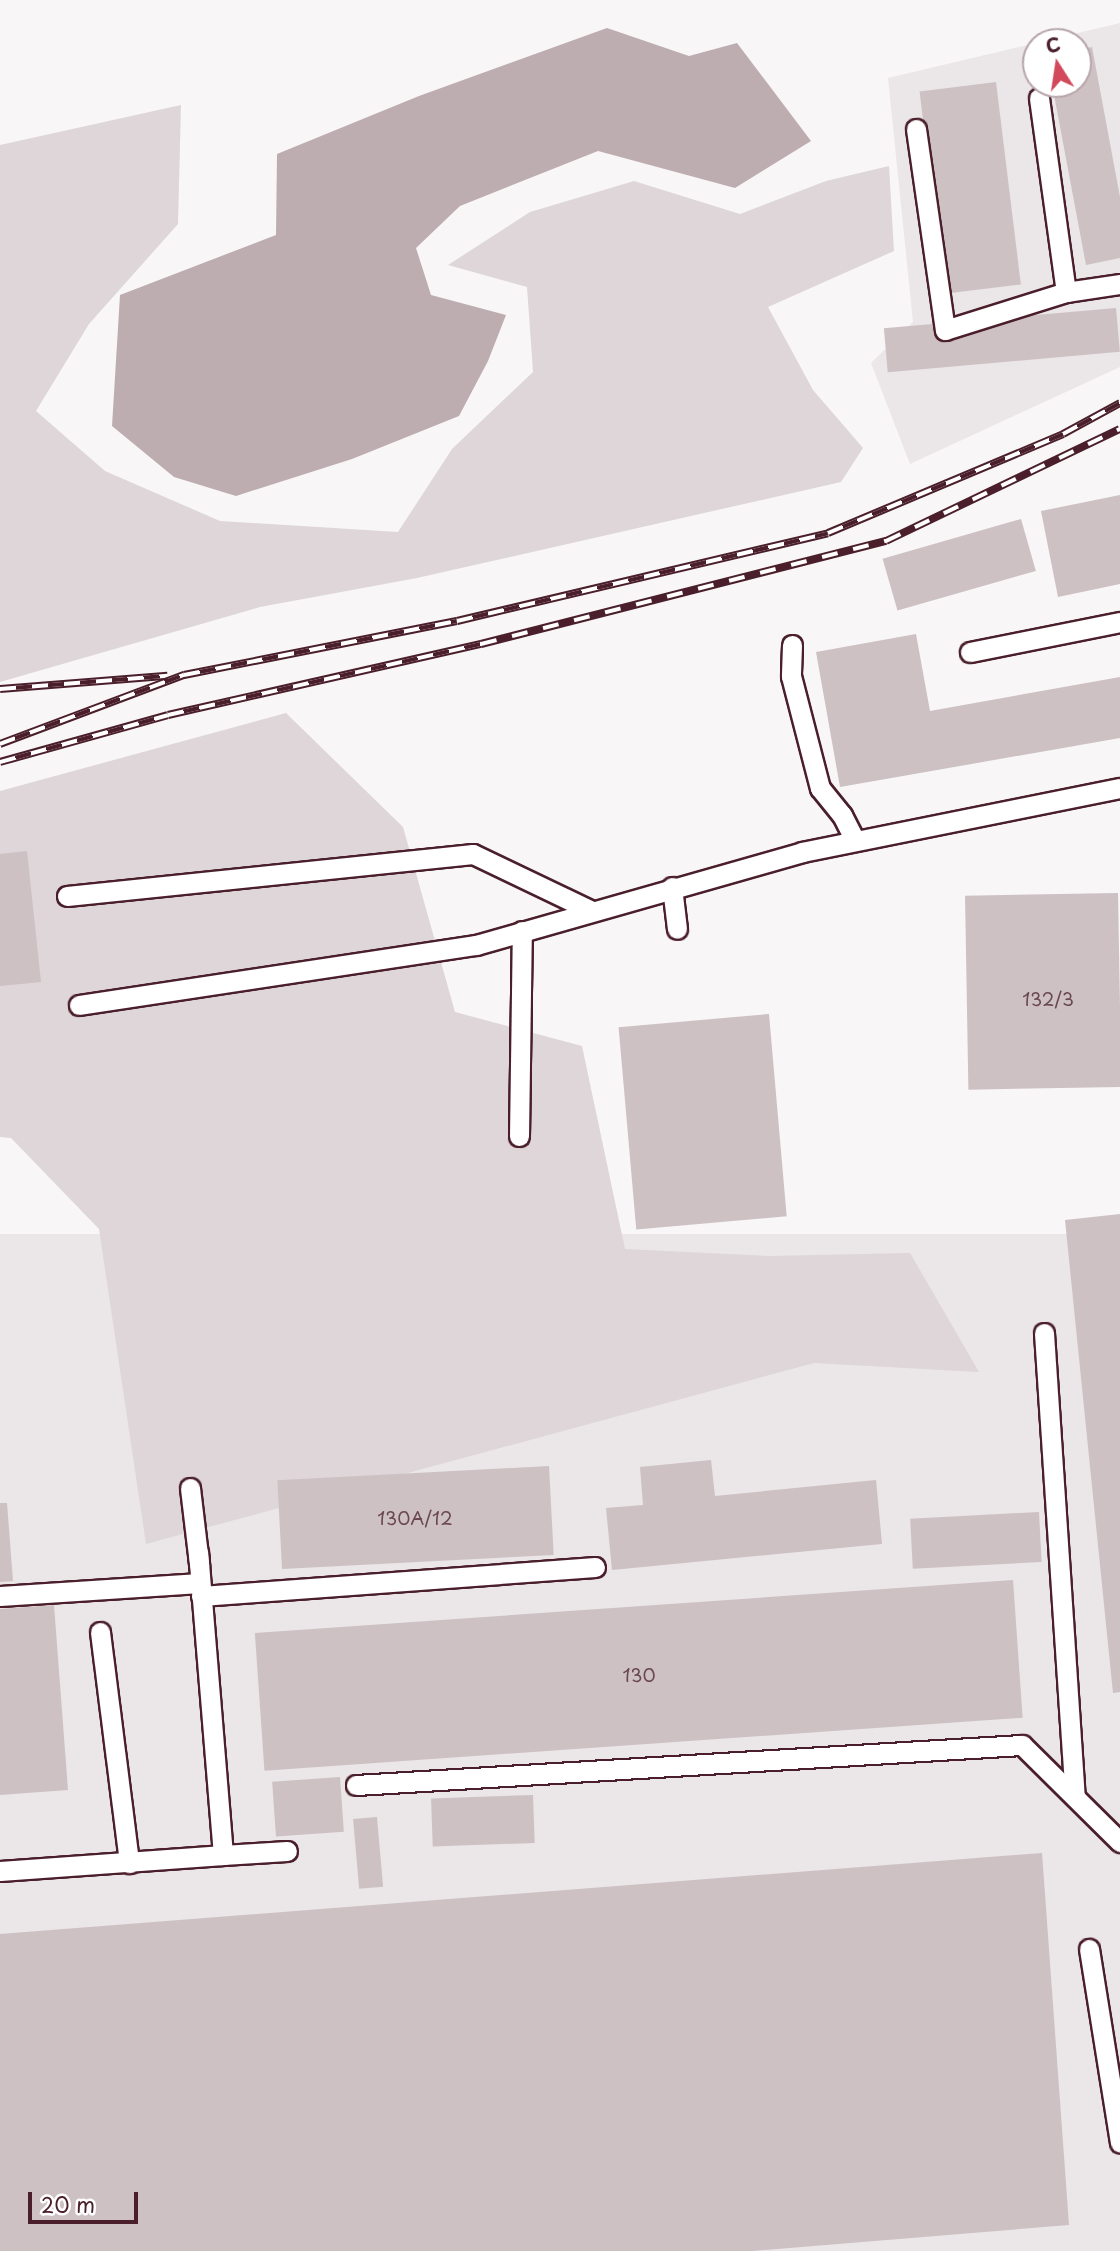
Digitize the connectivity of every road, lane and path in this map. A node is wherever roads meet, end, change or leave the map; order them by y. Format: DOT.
graph roads {
  1 [pos="1039,98"];
  2 [pos="916,129"];
  3 [pos="1120,284"];
  4 [pos="1066,292"];
  5 [pos="1120,622"];
  6 [pos="792,645"];
  7 [pos="970,652"];
  8 [pos="1120,788"];
  9 [pos="855,841"];
  10 [pos="672,887"];
  11 [pos="67,896"];
  12 [pos="592,911"];
  13 [pos="677,929"];
  14 [pos="522,931"];
  15 [pos="79,1004"];
  16 [pos="519,1136"];
  17 [pos="1044,1333"];
  18 [pos="190,1488"];
  19 [pos="595,1567"];
  20 [pos="200,1574"];
  21 [pos="0,1596"];
  22 [pos="100,1632"];
  23 [pos="356,1786"];
  24 [pos="1075,1796"];
  25 [pos="1120,1842"];
  26 [pos="287,1852"];
  27 [pos="223,1855"];
  28 [pos="129,1863"];
  29 [pos="0,1871"];
  30 [pos="1089,1950"];
  31 [pos="1120,2143"];
  1 -- 4 [label="lane"];
  2 -- 4 [label="lane"];
  3 -- 4 [label="lane"];
  5 -- 7 [label="lane"];
  6 -- 9 [label="lane"];
  8 -- 9 [label="lane"];
  9 -- 10 [label="lane"];
  10 -- 12 [label="lane"];
  10 -- 13 [label="lane"];
  11 -- 12 [label="lane"];
  12 -- 14 [label="lane"];
  14 -- 15 [label="lane"];
  14 -- 16 [label="lane"];
  17 -- 24 [label="lane"];
  18 -- 20 [label="lane"];
  19 -- 20 [label="lane"];
  20 -- 21 [label="lane"];
  20 -- 27 [label="lane"];
  22 -- 28 [label="lane"];
  23 -- 24 [label="lane"];
  24 -- 25 [label="lane"];
  26 -- 27 [label="lane"];
  27 -- 28 [label="lane"];
  28 -- 29 [label="lane"];
  30 -- 31 [label="lane"];
}
